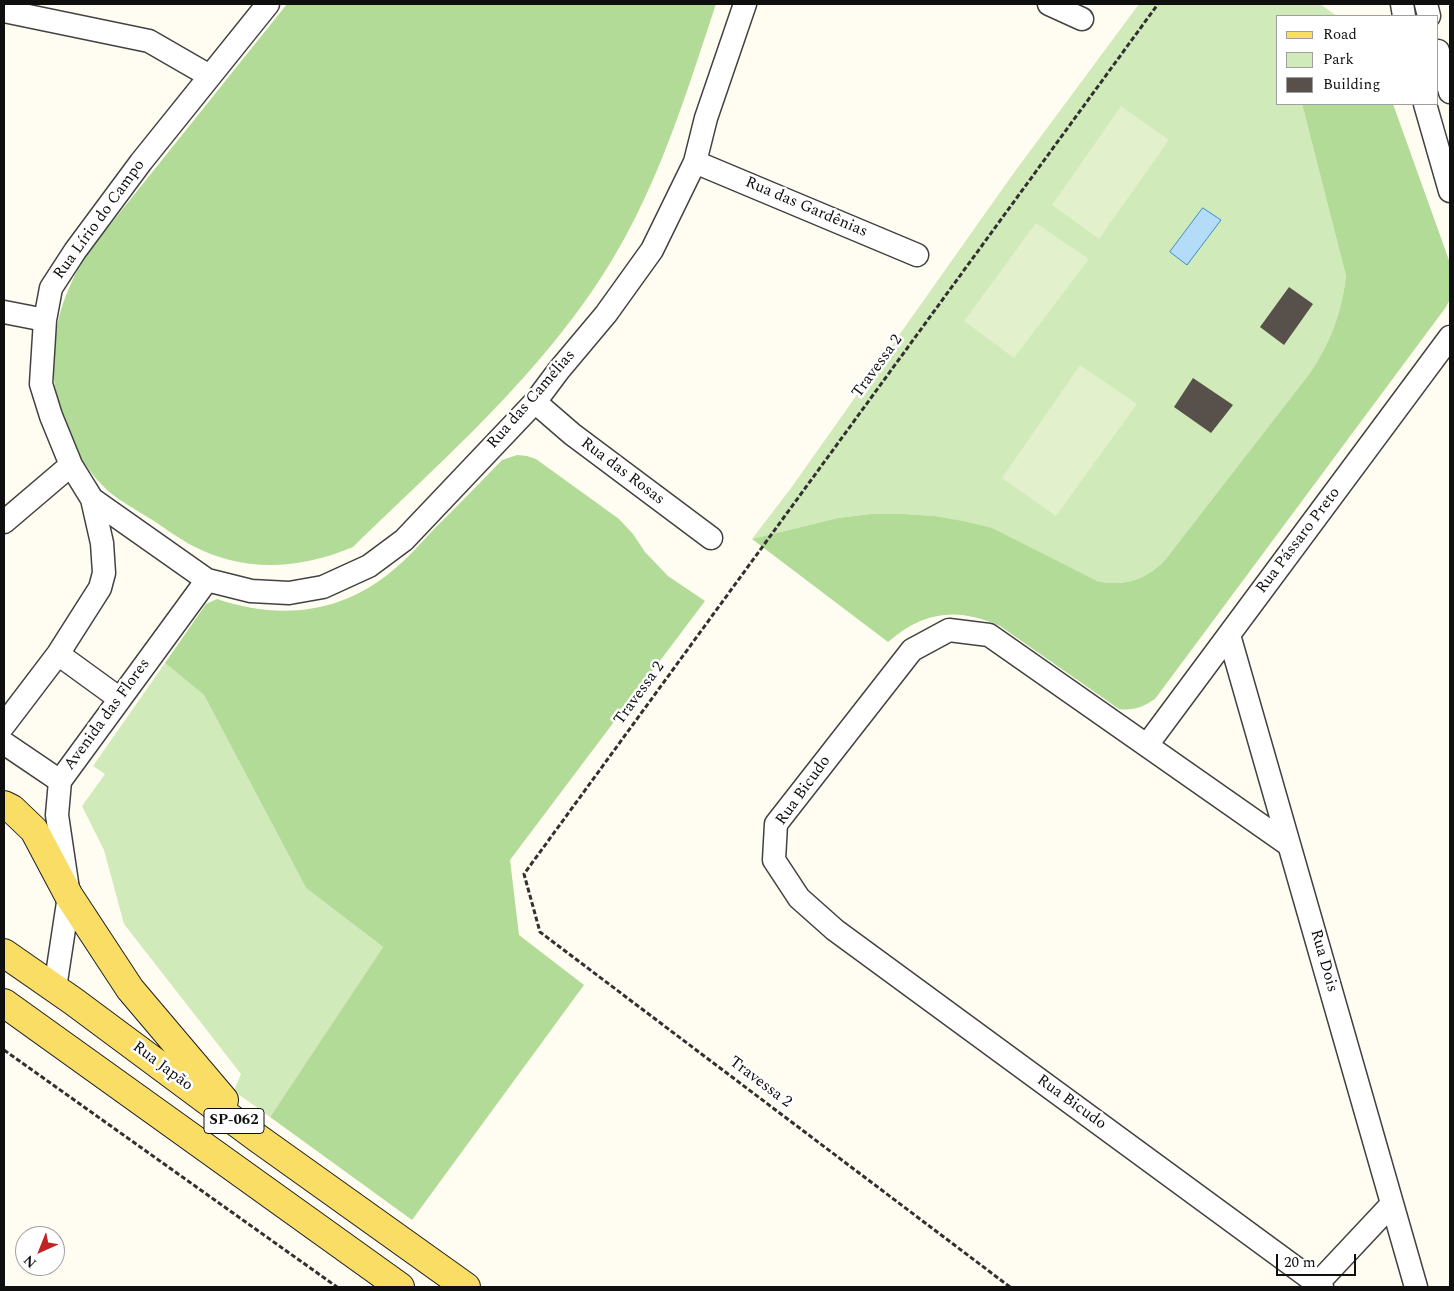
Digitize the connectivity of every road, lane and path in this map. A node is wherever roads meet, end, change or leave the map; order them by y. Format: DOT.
graph roads {
  1 [pos="268,4"];
  2 [pos="744,4"];
  3 [pos="1049,4"];
  4 [pos="1158,4"];
  5 [pos="4,11"];
  6 [pos="1082,19"];
  7 [pos="1439,54"];
  8 [pos="209,77"];
  9 [pos="1450,92"];
  10 [pos="1426,105"];
  11 [pos="695,162"];
  12 [pos="1450,191"];
  13 [pos="917,255"];
  14 [pos="4,312"];
  15 [pos="45,320"];
  16 [pos="1450,337"];
  17 [pos="535,402"];
  18 [pos="71,465"];
  19 [pos="92,499"];
  20 [pos="4,522"];
  21 [pos="711,538"];
  22 [pos="162,549"];
  23 [pos="207,580"];
  24 [pos="1229,635"];
  25 [pos="58,654"];
  26 [pos="120,699"];
  27 [pos="4,725"];
  28 [pos="4,743"];
  29 [pos="1147,745"];
  30 [pos="60,781"];
  31 [pos="4,805"];
  32 [pos="1289,845"];
  33 [pos="69,896"];
  34 [pos="4,953"];
  35 [pos="55,988"];
  36 [pos="4,1003"];
  37 [pos="4,1050"];
  38 [pos="256,1137"];
  39 [pos="1392,1204"];
  40 [pos="1319,1286"];
  41 [pos="337,1287"];
  42 [pos="400,1287"];
  43 [pos="466,1287"];
  44 [pos="1010,1287"];
  45 [pos="1416,1287"];
  1 -- 8 [label="street, Rua Lírio do Campo"];
  2 -- 11 [label="street, Rua das Camélias"];
  3 -- 6 [label="street"];
  4 -- 44 [label="path, Travessa 2"];
  5 -- 8 [label="street"];
  7 -- 9 [label="street"];
  8 -- 15 [label="street, Rua Lírio do Campo"];
  10 -- 12 [label="street"];
  11 -- 13 [label="street, Rua das Gardênias"];
  11 -- 17 [label="street, Rua das Camélias"];
  14 -- 15 [label="street"];
  15 -- 18 [label="street, Rua Lírio do Campo"];
  16 -- 24 [label="street, Rua Pássaro Preto"];
  17 -- 21 [label="street, Rua das Rosas"];
  17 -- 23 [label="street, Rua das Camélias"];
  18 -- 19 [label="street, Rua Lírio do Campo"];
  18 -- 20 [label="street"];
  19 -- 22 [label="street, Rua Lírio do Campo"];
  19 -- 25 [label="street"];
  22 -- 23 [label="street, Rua das Camélias"];
  23 -- 26 [label="street, Avenida das Flores"];
  24 -- 29 [label="street, Rua Pássaro Preto"];
  24 -- 32 [label="street, Rua Dois"];
  25 -- 26 [label="street"];
  25 -- 27 [label="street"];
  26 -- 30 [label="street, Avenida das Flores"];
  28 -- 30 [label="street"];
  29 -- 32 [label="street, Rua Bicudo"];
  29 -- 40 [label="street, Rua Bicudo"];
  30 -- 33 [label="street, Avenida das Flores"];
  31 -- 33 [label="main road"];
  32 -- 39 [label="street, Rua Dois"];
  33 -- 35 [label="street, Avenida das Flores"];
  33 -- 38 [label="main road"];
  34 -- 35 [label="main road, Rua Japão / SP-062"];
  35 -- 38 [label="main road, Rua Japão / SP-062"];
  36 -- 42 [label="main road, SP-062"];
  37 -- 41 [label="path"];
  38 -- 43 [label="main road, Rua Japão / SP-062"];
  39 -- 40 [label="street"];
  39 -- 45 [label="street, Rua Dois"];
}
